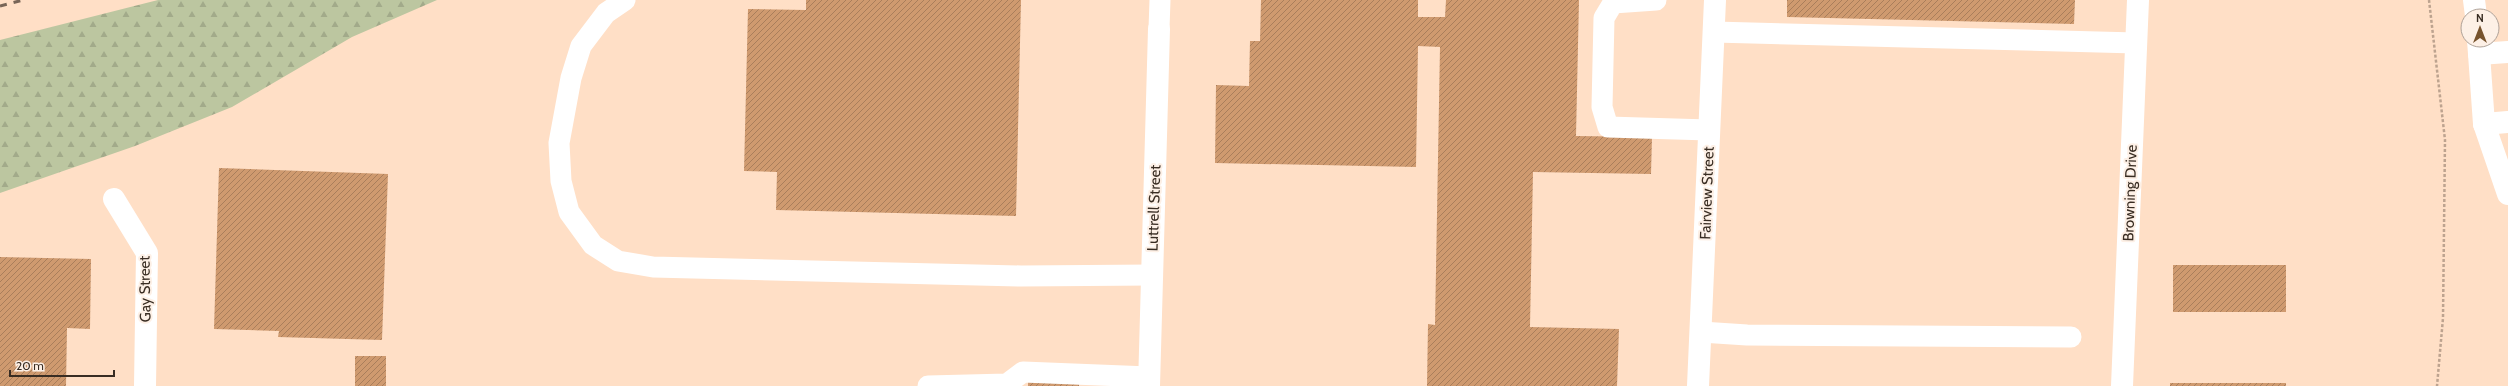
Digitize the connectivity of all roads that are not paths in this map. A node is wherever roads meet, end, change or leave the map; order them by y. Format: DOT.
graph roads {
  1 [pos="625,0"];
  2 [pos="1160,0"];
  3 [pos="1656,0"];
  4 [pos="1715,0"];
  5 [pos="2138,0"];
  6 [pos="1159,29"];
  7 [pos="1714,32"];
  8 [pos="2136,43"];
  9 [pos="2478,48"];
  10 [pos="2484,48"];
  11 [pos="2508,52"];
  12 [pos="2508,122"];
  13 [pos="2484,124"];
  14 [pos="1709,130"];
  15 [pos="2508,194"];
  16 [pos="114,199"];
  17 [pos="1152,275"];
  18 [pos="1701,332"];
  19 [pos="2071,337"];
  20 [pos="1149,382"];
  21 [pos="145,386"];
  22 [pos="928,386"];
  23 [pos="1698,386"];
  24 [pos="2122,386"];
  1 -- 17 [label="lane"];
  2 -- 6 [label="lane"];
  3 -- 14 [label="lane"];
  4 -- 7 [label="street, Fairview Street"];
  5 -- 8 [label="street, Browning Drive"];
  6 -- 17 [label="street, Luttrell Street"];
  7 -- 8 [label="lane"];
  7 -- 14 [label="street, Fairview Street"];
  8 -- 24 [label="street, Browning Drive"];
  9 -- 13 [label="street"];
  10 -- 11 [label="street"];
  12 -- 13 [label="street"];
  13 -- 15 [label="street"];
  14 -- 18 [label="street, Fairview Street"];
  16 -- 21 [label="street, Gay Street"];
  17 -- 20 [label="street, Luttrell Street"];
  18 -- 19 [label="lane"];
  18 -- 23 [label="street, Fairview Street"];
  20 -- 22 [label="lane"];
}
